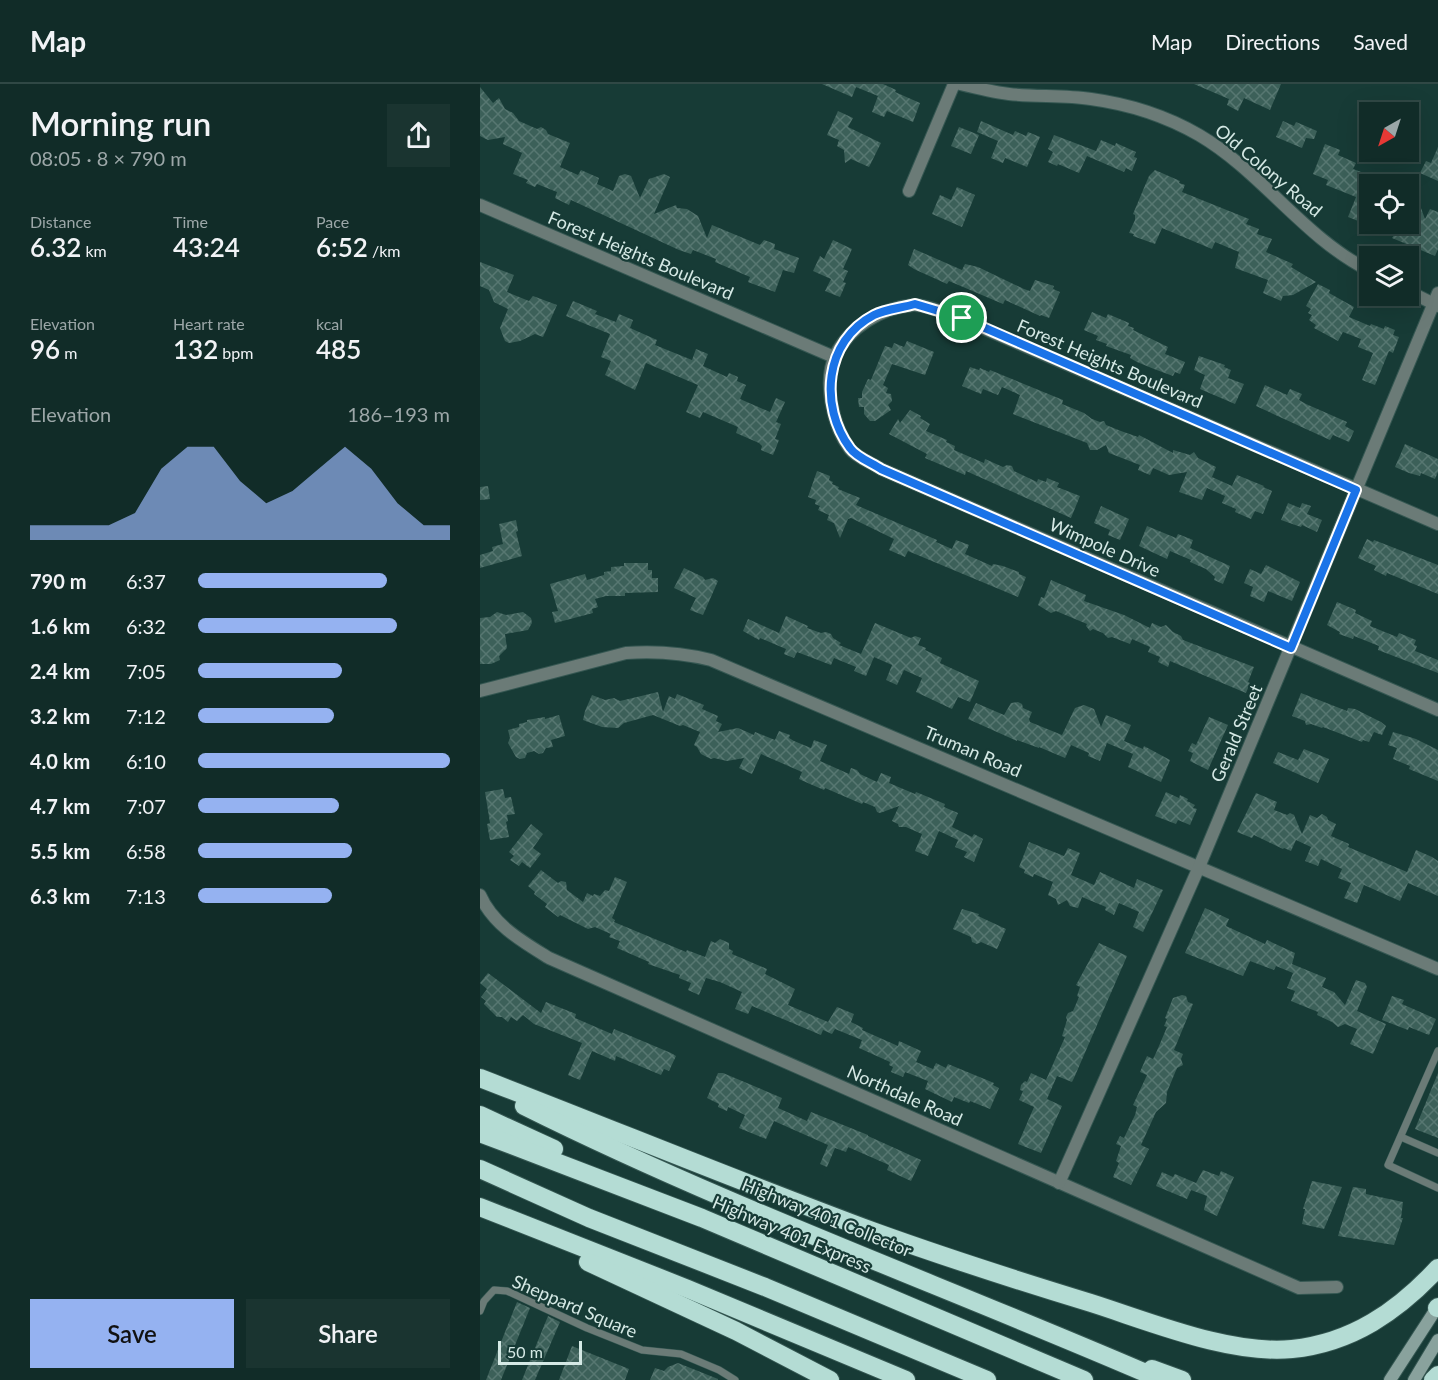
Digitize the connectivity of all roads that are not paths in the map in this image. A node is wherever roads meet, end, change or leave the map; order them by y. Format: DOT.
graph roads {
  1 [pos="954,84"];
  2 [pos="960,84"];
  3 [pos="909,191"];
  4 [pos="480,205"];
  5 [pos="1359,266"];
  6 [pos="1419,295"];
  7 [pos="1437,301"];
  8 [pos="834,357"];
  9 [pos="1356,490"];
  10 [pos="1438,524"];
  11 [pos="1291,648"];
  12 [pos="480,691"];
  13 [pos="1438,710"];
  14 [pos="1199,867"];
  15 [pos="480,895"];
  16 [pos="1438,969"];
  17 [pos="1438,1051"];
  18 [pos="480,1078"];
  19 [pos="480,1084"];
  20 [pos="480,1115"];
  21 [pos="480,1133"];
  22 [pos="1401,1137"];
  23 [pos="1438,1153"];
  24 [pos="480,1169"];
  25 [pos="480,1177"];
  26 [pos="1059,1183"];
  27 [pos="1438,1188"];
  28 [pos="480,1209"];
  29 [pos="589,1218"];
  30 [pos="702,1218"];
  31 [pos="1438,1269"];
  32 [pos="1337,1287"];
  33 [pos="1438,1307"];
  34 [pos="480,1311"];
  35 [pos="1049,1331"];
  36 [pos="1438,1340"];
  37 [pos="1438,1375"];
  38 [pos="735,1380"];
  39 [pos="830,1380"];
  40 [pos="906,1380"];
  41 [pos="987,1380"];
  42 [pos="1084,1380"];
  43 [pos="1162,1380"];
  44 [pos="1182,1380"];
  45 [pos="1390,1380"];
  46 [pos="1414,1380"];
  47 [pos="1432,1380"];
  1 -- 3 [label="street"];
  2 -- 5 [label="street, Old Colony Road"];
  4 -- 8 [label="street, Forest Heights Boulevard"];
  6 -- 7 [label="street"];
  7 -- 9 [label="street, Gerald Street"];
  8 -- 9 [label="street, Forest Heights Boulevard"];
  8 -- 11 [label="street, Wimpole Drive"];
  9 -- 10 [label="street, Forest Heights Boulevard"];
  9 -- 11 [label="street, Gerald Street"];
  11 -- 13 [label="street, Wimpole Drive"];
  11 -- 14 [label="street, Gerald Street"];
  12 -- 14 [label="street, Truman Road"];
  14 -- 16 [label="street, Truman Road"];
  14 -- 26 [label="street, Gerald Street"];
  15 -- 26 [label="street, Northdale Road"];
  17 -- 22 [label="lane"];
  18 -- 31 [label="highway"];
  19 -- 35 [label="highway, Highway 401 Collector"];
  20 -- 30 [label="highway"];
  21 -- 30 [label="highway, Highway 401 Express"];
  22 -- 23 [label="lane"];
  22 -- 27 [label="lane"];
  24 -- 29 [label="highway"];
  25 -- 29 [label="highway"];
  26 -- 32 [label="street, Northdale Road"];
  28 -- 39 [label="highway"];
  28 -- 40 [label="highway"];
  29 -- 41 [label="highway"];
  30 -- 42 [label="highway, Highway 401 Express"];
  33 -- 45 [label="main road"];
  34 -- 38 [label="lane, Sheppard Square"];
  35 -- 43 [label="highway, Highway 401 Collector"];
  35 -- 44 [label="highway"];
  36 -- 46 [label="main road"];
  37 -- 47 [label="highway"];
}
